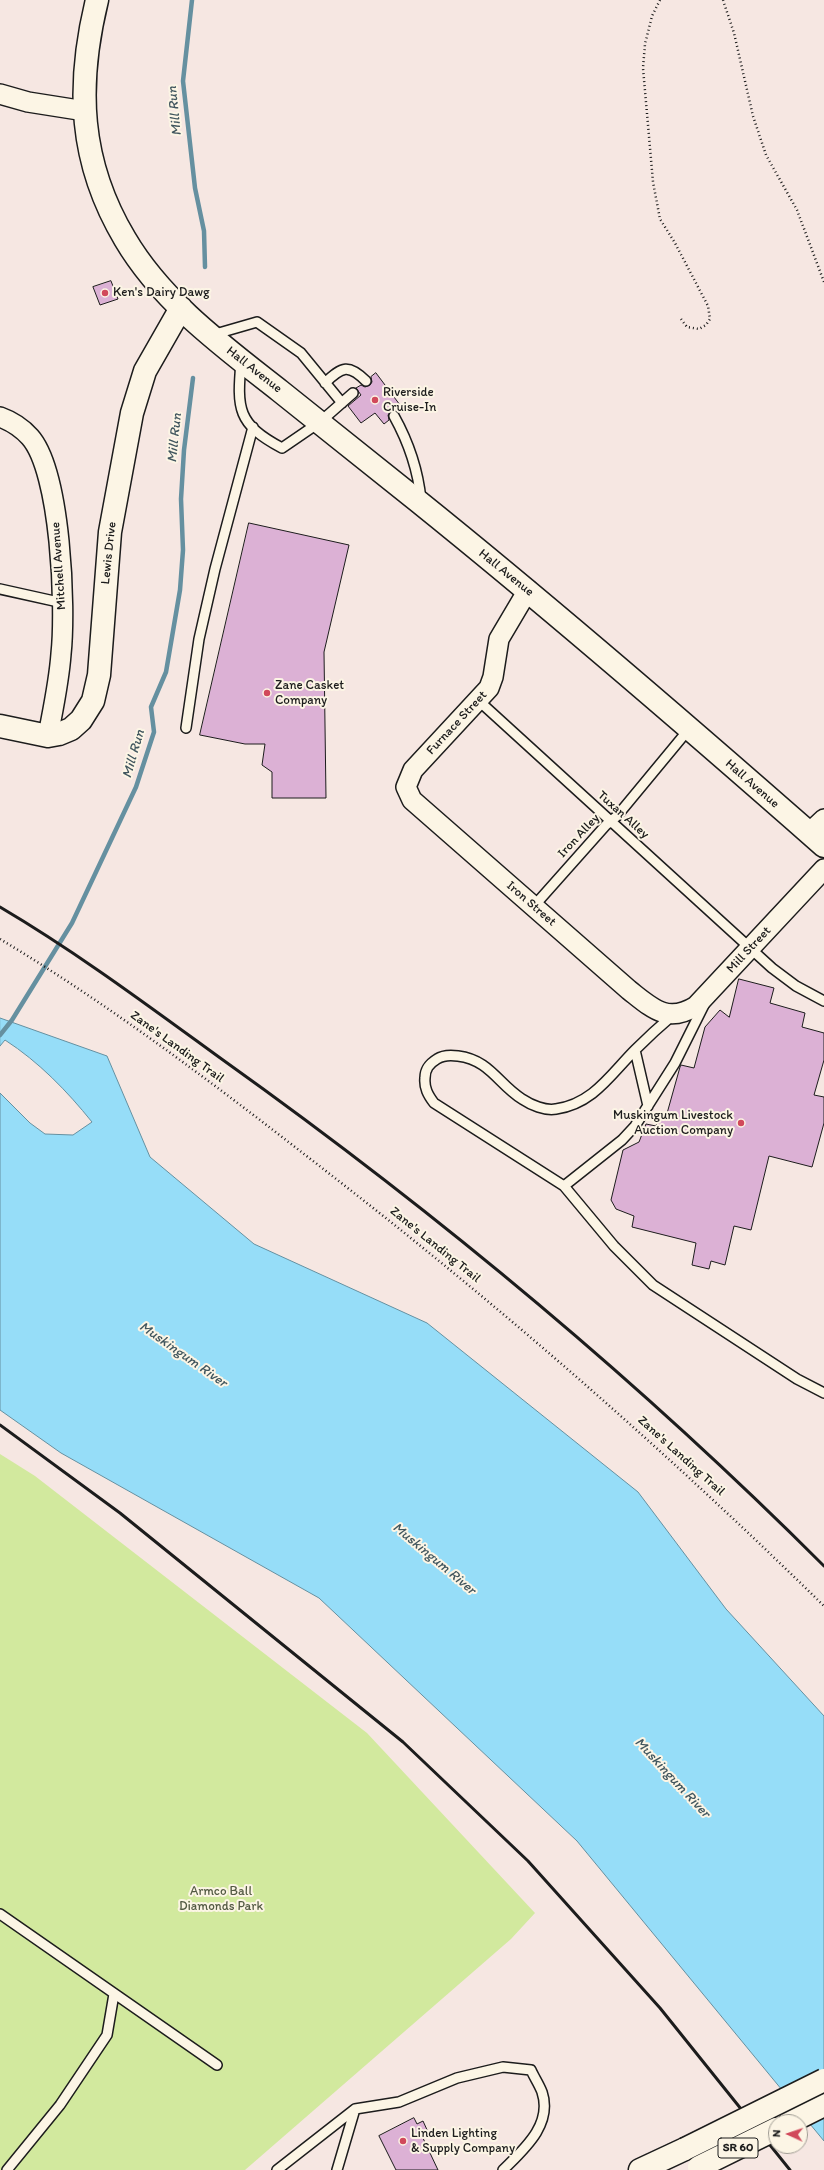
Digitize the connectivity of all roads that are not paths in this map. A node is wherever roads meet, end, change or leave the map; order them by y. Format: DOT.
graph roads {
  1 [pos="97,0"];
  2 [pos="0,94"];
  3 [pos="85,111"];
  4 [pos="181,308"];
  5 [pos="211,336"];
  6 [pos="241,360"];
  7 [pos="366,381"];
  8 [pos="325,383"];
  9 [pos="353,393"];
  10 [pos="342,402"];
  11 [pos="394,416"];
  12 [pos="0,417"];
  13 [pos="320,422"];
  14 [pos="253,427"];
  15 [pos="421,503"];
  16 [pos="0,589"];
  17 [pos="528,590"];
  18 [pos="63,603"];
  19 [pos="479,701"];
  20 [pos="0,726"];
  21 [pos="186,728"];
  22 [pos="689,729"];
  23 [pos="48,736"];
  24 [pos="406,787"];
  25 [pos="610,822"];
  26 [pos="819,833"];
  27 [pos="824,869"];
  28 [pos="534,906"];
  29 [pos="751,947"];
  30 [pos="710,992"];
  31 [pos="824,1001"];
  32 [pos="669,1014"];
  33 [pos="635,1050"];
  34 [pos="648,1106"];
  35 [pos="564,1186"];
  36 [pos="824,1394"];
  37 [pos="0,1914"];
  38 [pos="114,1994"];
  39 [pos="217,2065"];
  40 [pos="824,2080"];
  41 [pos="824,2105"];
  42 [pos="355,2109"];
  43 [pos="806,2114"];
  44 [pos="768,2133"];
  45 [pos="696,2169"];
  46 [pos="7,2170"];
  47 [pos="277,2170"];
  48 [pos="337,2170"];
  49 [pos="503,2170"];
  50 [pos="640,2170"];
  1 -- 3 [label="main road, Hall Avenue"];
  2 -- 3 [label="street"];
  3 -- 4 [label="main road, Hall Avenue"];
  4 -- 5 [label="main road, Hall Avenue"];
  4 -- 23 [label="main road, Lewis Drive"];
  5 -- 6 [label="main road, Hall Avenue"];
  5 -- 8 [label="lane"];
  6 -- 13 [label="main road, Hall Avenue"];
  6 -- 14 [label="lane"];
  7 -- 8 [label="lane"];
  8 -- 10 [label="lane"];
  9 -- 10 [label="lane"];
  10 -- 13 [label="lane"];
  11 -- 15 [label="lane"];
  12 -- 18 [label="street, Mitchell Avenue"];
  13 -- 14 [label="lane"];
  13 -- 15 [label="main road, Hall Avenue"];
  14 -- 21 [label="lane"];
  15 -- 17 [label="main road, Hall Avenue"];
  16 -- 18 [label="lane"];
  17 -- 19 [label="street, Furnace Street"];
  17 -- 22 [label="main road, Hall Avenue"];
  18 -- 23 [label="street, Mitchell Avenue"];
  19 -- 24 [label="street, Furnace Street"];
  19 -- 25 [label="lane, Tuxan Alley"];
  20 -- 23 [label="main road, Lewis Drive"];
  22 -- 25 [label="lane, Iron Alley"];
  22 -- 26 [label="main road, Hall Avenue"];
  24 -- 28 [label="street, Iron Street"];
  25 -- 28 [label="lane, Iron Alley"];
  25 -- 29 [label="lane, Tuxan Alley"];
  27 -- 29 [label="street, Mill Street"];
  28 -- 32 [label="street, Iron Street"];
  29 -- 30 [label="street, Mill Street"];
  29 -- 31 [label="lane, Tuxan Alley"];
  30 -- 32 [label="street, Mill Street"];
  30 -- 34 [label="lane"];
  32 -- 33 [label="lane"];
  33 -- 34 [label="lane"];
  33 -- 35 [label="lane"];
  34 -- 35 [label="lane"];
  35 -- 36 [label="lane"];
  37 -- 38 [label="lane"];
  38 -- 39 [label="lane"];
  38 -- 46 [label="lane"];
  40 -- 50 [label="main road, SR 60, bridge"];
  41 -- 43 [label="main road"];
  42 -- 47 [label="lane"];
  42 -- 48 [label="lane"];
  42 -- 49 [label="lane"];
  44 -- 45 [label="main road, SR 60, bridge"];
}
